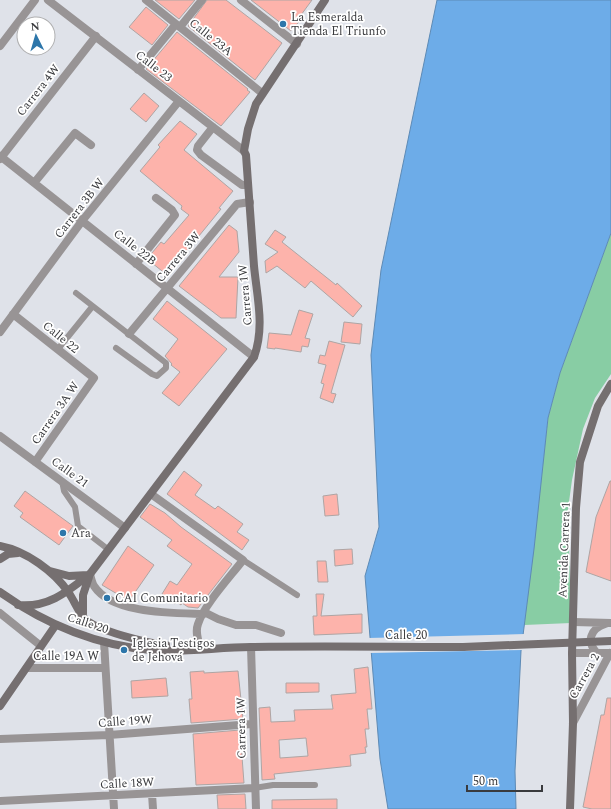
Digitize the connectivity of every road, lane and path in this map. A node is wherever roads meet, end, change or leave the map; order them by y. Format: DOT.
graph roads {
  1 [pos="35,0"];
  2 [pos="48,0"];
  3 [pos="146,0"];
  4 [pos="202,0"];
  5 [pos="241,0"];
  6 [pos="325,0"];
  7 [pos="178,26"];
  8 [pos="96,36"];
  9 [pos="297,44"];
  10 [pos="0,46"];
  11 [pos="138,70"];
  12 [pos="262,93"];
  13 [pos="179,101"];
  14 [pos="213,127"];
  15 [pos="91,145"];
  16 [pos="244,151"];
  17 [pos="0,157"];
  18 [pos="34,183"];
  19 [pos="248,184"];
  20 [pos="156,198"];
  21 [pos="250,202"];
  22 [pos="82,221"];
  23 [pos="136,264"];
  24 [pos="167,288"];
  25 [pos="76,293"];
  26 [pos="92,307"];
  27 [pos="13,314"];
  28 [pos="0,332"];
  29 [pos="129,334"];
  30 [pos="116,348"];
  31 [pos="58,349"];
  32 [pos="254,357"];
  33 [pos="94,378"];
  34 [pos="611,384"];
  35 [pos="608,394"];
  36 [pos="0,436"];
  37 [pos="35,462"];
  38 [pos="62,481"];
  39 [pos="151,494"];
  40 [pos="125,528"];
  41 [pos="0,546"];
  42 [pos="109,550"];
  43 [pos="21,553"];
  44 [pos="0,559"];
  45 [pos="243,560"];
  46 [pos="48,570"];
  47 [pos="90,574"];
  48 [pos="0,592"];
  49 [pos="68,592"];
  50 [pos="297,595"];
  51 [pos="18,605"];
  52 [pos="0,613"];
  53 [pos="203,613"];
  54 [pos="84,618"];
  55 [pos="574,622"];
  56 [pos="608,624"];
  57 [pos="55,626"];
  58 [pos="281,633"];
  59 [pos="611,641"];
  60 [pos="104,642"];
  61 [pos="41,646"];
  62 [pos="251,647"];
  63 [pos="201,649"];
  64 [pos="572,653"];
  65 [pos="597,653"];
  66 [pos="611,653"];
  67 [pos="26,668"];
  68 [pos="106,668"];
  69 [pos="0,706"];
  70 [pos="573,723"];
  71 [pos="252,724"];
  72 [pos="110,735"];
  73 [pos="0,739"];
  74 [pos="315,785"];
  75 [pos="254,788"];
  76 [pos="152,794"];
  77 [pos="113,796"];
  78 [pos="0,801"];
  79 [pos="114,809"];
  80 [pos="153,809"];
  81 [pos="256,809"];
  82 [pos="570,809"];
  1 -- 10 [label="street"];
  2 -- 8 [label="street, Calle 23"];
  3 -- 7 [label="street, Calle 23A"];
  4 -- 7 [label="street"];
  5 -- 9 [label="street"];
  6 -- 9 [label="street, Carrera 1W"];
  7 -- 11 [label="street"];
  7 -- 12 [label="street, Calle 23A"];
  8 -- 11 [label="street, Calle 23"];
  8 -- 17 [label="street, Carrera 4W"];
  9 -- 12 [label="street, Carrera 1W"];
  11 -- 13 [label="street, Calle 23"];
  12 -- 16 [label="street, Carrera 1W"];
  13 -- 14 [label="street, Calle 23"];
  13 -- 22 [label="street, Carrera 3B W"];
  14 -- 16 [label="street, Calle 23"];
  14 -- 19 [label="street"];
  15 -- 18 [label="street"];
  16 -- 19 [label="street, Carrera 1W"];
  17 -- 18 [label="street, Calle 22B"];
  18 -- 22 [label="street, Calle 22B"];
  19 -- 21 [label="street, Carrera 1W"];
  20 -- 23 [label="street"];
  21 -- 24 [label="street, Carrera 3W"];
  21 -- 32 [label="street, Carrera 1W"];
  22 -- 23 [label="street, Calle 22B"];
  22 -- 27 [label="street, Carrera 3B W"];
  23 -- 24 [label="street, Calle 22B"];
  24 -- 29 [label="street, Carrera 3W"];
  24 -- 32 [label="street, Calle 22B"];
  25 -- 26 [label="lane"];
  26 -- 29 [label="lane"];
  26 -- 31 [label="lane"];
  27 -- 28 [label="street, Carrera 3B W"];
  27 -- 31 [label="street, Calle 22"];
  29 -- 30 [label="lane"];
  31 -- 33 [label="street, Calle 22"];
  32 -- 39 [label="street, Carrera 1W"];
  33 -- 37 [label="street, Carrera 3A W"];
  34 -- 35 [label="street, Avenida Carrera 1"];
  35 -- 55 [label="street, Avenida Carrera 1"];
  36 -- 37 [label="street, Calle 21"];
  37 -- 38 [label="street, Calle 21"];
  38 -- 40 [label="street, Calle 21"];
  38 -- 42 [label="lane"];
  39 -- 40 [label="street, Carrera 1W"];
  39 -- 45 [label="street"];
  40 -- 42 [label="street, Carrera 1W"];
  41 -- 43 [label="street, Calle 20"];
  42 -- 47 [label="street, Carrera 1W"];
  43 -- 44 [label="street"];
  43 -- 46 [label="street, Calle 20"];
  45 -- 50 [label="lane"];
  45 -- 53 [label="street"];
  46 -- 47 [label="street"];
  46 -- 49 [label="street, Calle 20"];
  47 -- 49 [label="street, Carrera 1W"];
  47 -- 53 [label="street"];
  47 -- 54 [label="street"];
  48 -- 51 [label="street, Calle 20"];
  49 -- 51 [label="street, Carrera 1W"];
  49 -- 54 [label="street, Calle 20"];
  51 -- 57 [label="street, Calle 20"];
  52 -- 61 [label="street"];
  53 -- 58 [label="street"];
  53 -- 63 [label="street"];
  54 -- 63 [label="street, Calle 20"];
  55 -- 56 [label="street"];
  55 -- 64 [label="street, Avenida Carrera 1"];
  56 -- 65 [label="street"];
  57 -- 60 [label="street, Calle 20"];
  57 -- 61 [label="street"];
  59 -- 62 [label="street, Calle 20, bridge"];
  60 -- 63 [label="street, Calle 20"];
  60 -- 68 [label="street"];
  61 -- 67 [label="street"];
  62 -- 63 [label="street, Calle 20"];
  62 -- 71 [label="street, Carrera 1W"];
  64 -- 65 [label="street, Carrera 2"];
  64 -- 70 [label="street, Avenida Carrera 1"];
  65 -- 66 [label="street, Carrera 2"];
  66 -- 70 [label="street, Carrera 2"];
  67 -- 68 [label="street, Calle 19A W"];
  67 -- 69 [label="street"];
  68 -- 72 [label="street"];
  70 -- 82 [label="street, Avenida Carrera 1"];
  71 -- 72 [label="street, Calle 19W"];
  71 -- 75 [label="street, Carrera 1W"];
  72 -- 73 [label="street, Calle 19W"];
  72 -- 77 [label="street"];
  74 -- 75 [label="lane"];
  75 -- 76 [label="street, Calle 18W"];
  75 -- 81 [label="street, Carrera 1W"];
  76 -- 77 [label="street, Calle 18W"];
  76 -- 80 [label="street"];
  77 -- 78 [label="street, Calle 18W"];
  77 -- 79 [label="street"];
}
